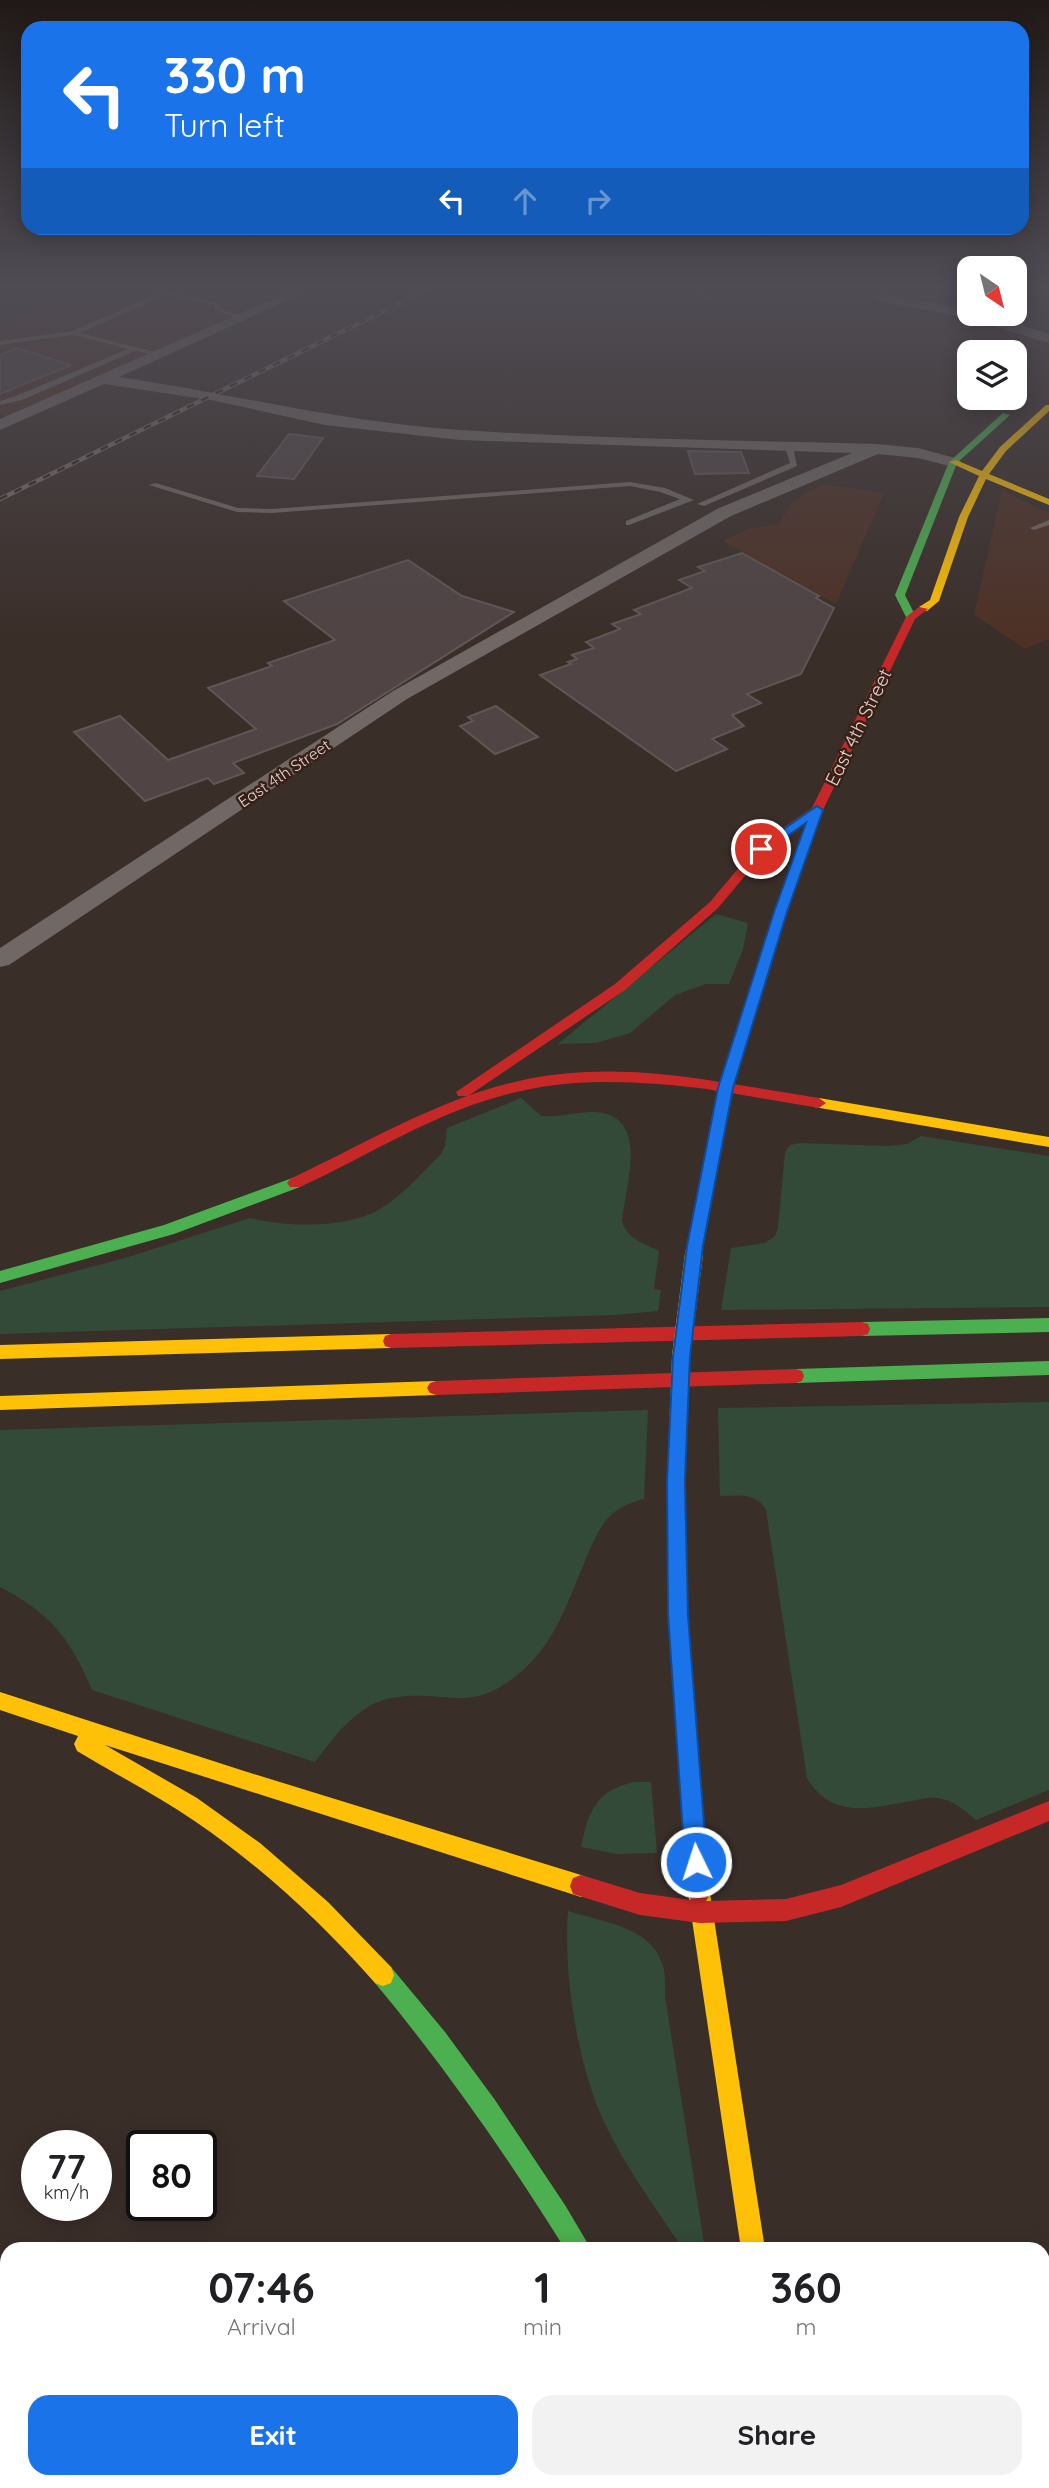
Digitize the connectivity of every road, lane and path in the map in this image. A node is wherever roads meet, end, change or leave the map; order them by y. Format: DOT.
graph roads {
  1 [pos="47,405"];
  2 [pos="257,405"];
  3 [pos="1049,407"];
  4 [pos="1014,410"];
  5 [pos="0,425"];
  6 [pos="789,447"];
  7 [pos="876,449"];
  8 [pos="953,462"];
  9 [pos="794,464"];
  10 [pos="983,472"];
  11 [pos="817,474"];
  12 [pos="757,481"];
  13 [pos="153,485"];
  14 [pos="779,490"];
  15 [pos="687,499"];
  16 [pos="1049,502"];
  17 [pos="701,504"];
  18 [pos="725,512"];
  19 [pos="1049,522"];
  20 [pos="629,523"];
  21 [pos="1034,528"];
  22 [pos="911,617"];
  23 [pos="817,810"];
  24 [pos="0,959"];
  25 [pos="725,1088"];
  26 [pos="419,1124"];
  27 [pos="1049,1142"];
  28 [pos="0,1277"];
  29 [pos="1049,1325"];
  30 [pos="0,1352"];
  31 [pos="1049,1368"];
  32 [pos="0,1403"];
  33 [pos="0,1701"];
  34 [pos="22,1707"];
  35 [pos="1049,1811"];
  36 [pos="700,1912"];
  37 [pos="575,2242"];
  38 [pos="751,2242"];
  1 -- 5 [label="street"];
  2 -- 6 [label="street"];
  3 -- 10 [label="main road, East 4th Street"];
  4 -- 8 [label="main road"];
  6 -- 7 [label="street"];
  6 -- 9 [label="lane"];
  7 -- 8 [label="street"];
  7 -- 11 [label="street, East 4th Street"];
  8 -- 10 [label="main road"];
  8 -- 22 [label="main road"];
  9 -- 11 [label="lane"];
  9 -- 12 [label="lane"];
  10 -- 16 [label="main road"];
  10 -- 22 [label="main road, East 4th Street"];
  11 -- 14 [label="street, East 4th Street"];
  12 -- 14 [label="lane"];
  12 -- 17 [label="lane"];
  13 -- 15 [label="lane"];
  14 -- 18 [label="street, East 4th Street"];
  15 -- 17 [label="lane"];
  15 -- 20 [label="lane"];
  17 -- 18 [label="lane"];
  18 -- 24 [label="street, East 4th Street"];
  19 -- 21 [label="lane"];
  22 -- 23 [label="main road, East 4th Street"];
  23 -- 25 [label="main road, East 4th Street"];
  23 -- 26 [label="main road"];
  25 -- 26 [label="main road"];
  25 -- 27 [label="main road"];
  25 -- 36 [label="main road, East 4th Street, bridge"];
  26 -- 28 [label="main road"];
  29 -- 30 [label="main road"];
  31 -- 32 [label="main road"];
  33 -- 34 [label="main road"];
  34 -- 36 [label="main road"];
  34 -- 37 [label="main road"];
  35 -- 36 [label="main road"];
  36 -- 38 [label="main road, East 4th Street"];
}
